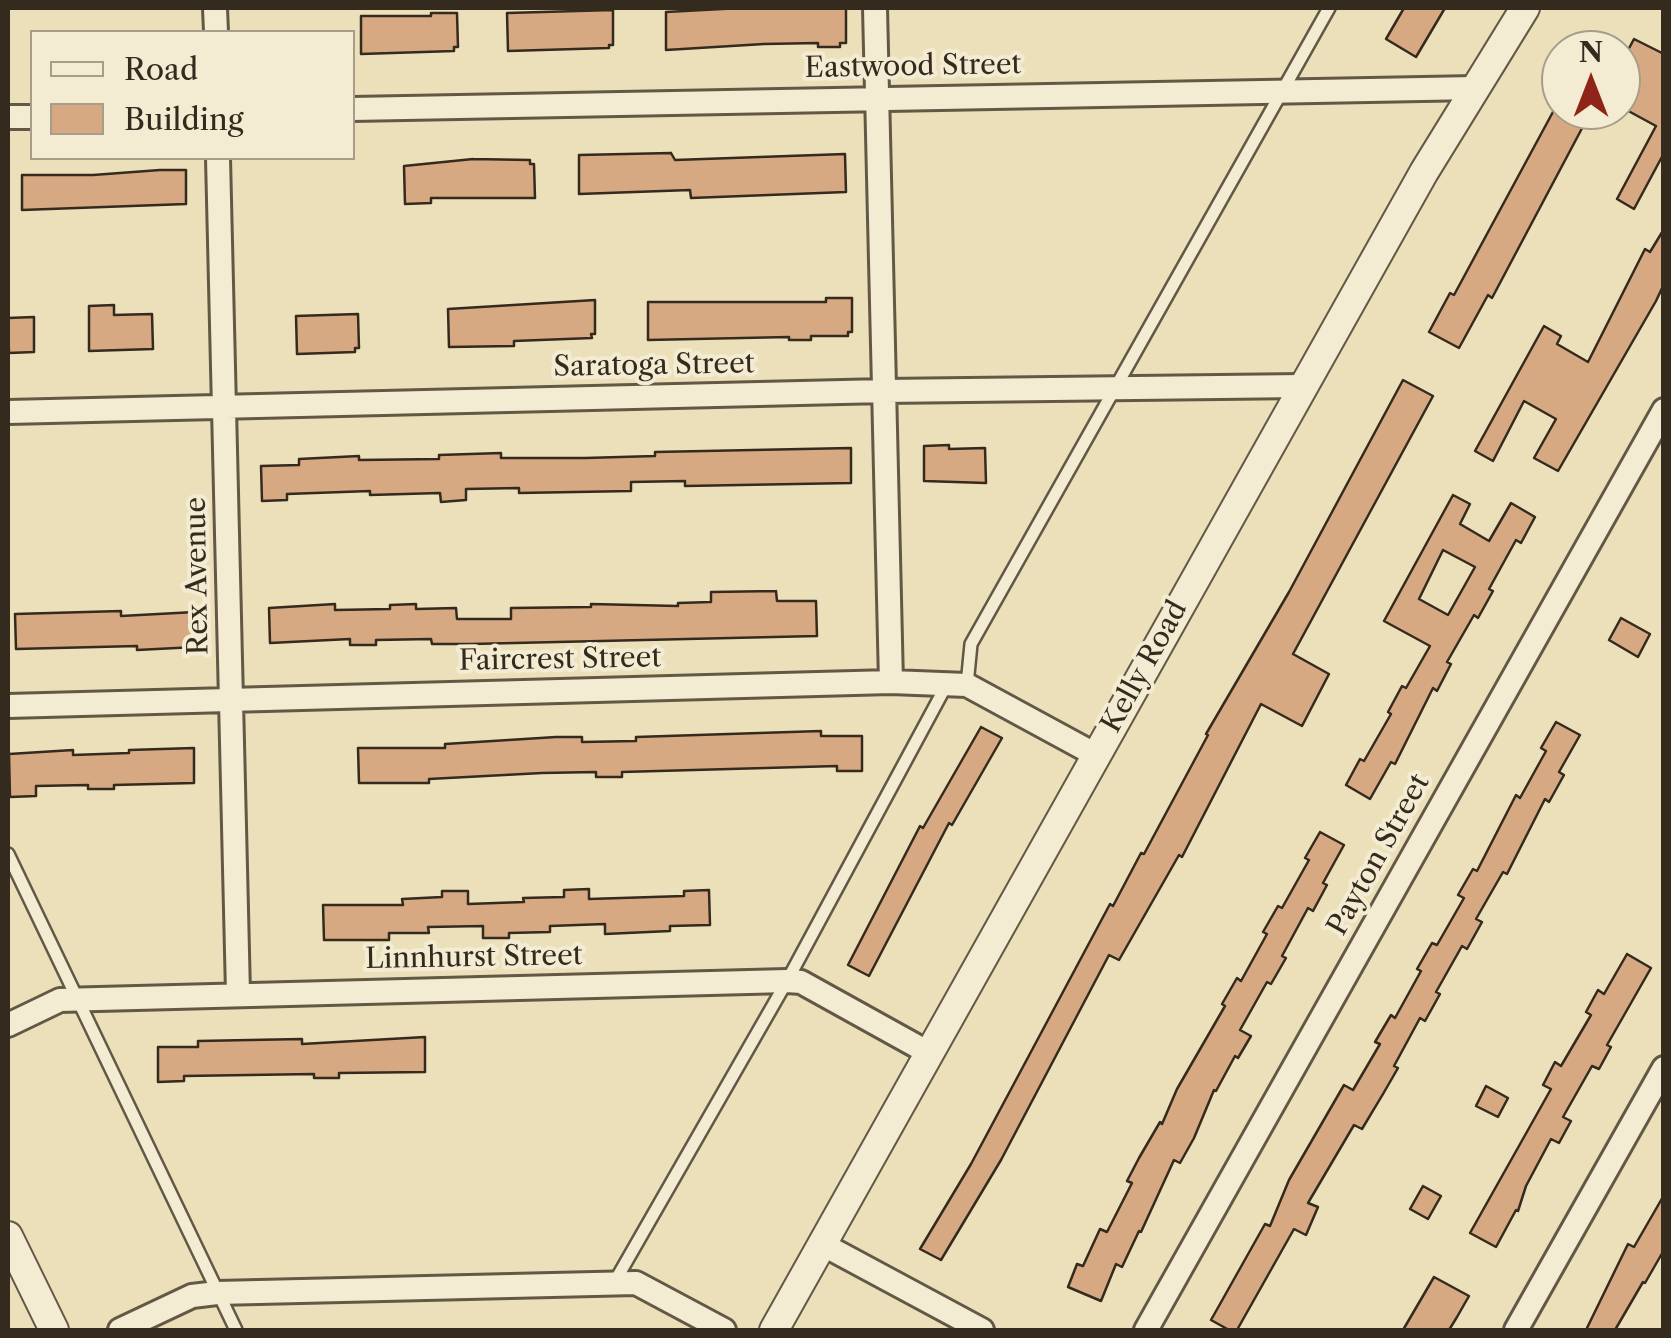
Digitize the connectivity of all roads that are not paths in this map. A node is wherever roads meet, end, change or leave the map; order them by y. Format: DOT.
graph roads {
  1 [pos="875,8"];
  2 [pos="1329,8"];
  3 [pos="1525,8"];
  4 [pos="1476,88"];
  5 [pos="1280,91"];
  6 [pos="877,97"];
  7 [pos="355,109"];
  8 [pos="218,160"];
  9 [pos="1302,386"];
  10 [pos="1115,388"];
  11 [pos="884,392"];
  12 [pos="224,406"];
  13 [pos="1664,410"];
  14 [pos="8,412"];
  15 [pos="890,682"];
  16 [pos="957,685"];
  17 [pos="231,698"];
  18 [pos="8,706"];
  19 [pos="1096,755"];
  20 [pos="8,854"];
  21 [pos="787,981"];
  22 [pos="238,993"];
  23 [pos="80,1000"];
  24 [pos="8,1026"];
  25 [pos="929,1053"];
  26 [pos="1664,1068"];
  27 [pos="8,1236"];
  28 [pos="822,1244"];
  29 [pos="614,1283"];
  30 [pos="217,1293"];
  31 [pos="54,1330"];
  32 [pos="120,1330"];
  33 [pos="236,1330"];
  34 [pos="724,1330"];
  35 [pos="774,1330"];
  36 [pos="982,1330"];
  37 [pos="1146,1330"];
  38 [pos="1516,1330"];
  1 -- 6 [label="street"];
  2 -- 5 [label="lane"];
  3 -- 4 [label="street, Kelly Road"];
  4 -- 5 [label="street, Eastwood Street"];
  4 -- 9 [label="street, Kelly Road"];
  5 -- 6 [label="street, Eastwood Street"];
  5 -- 10 [label="lane"];
  6 -- 7 [label="street, Eastwood Street"];
  6 -- 11 [label="street"];
  8 -- 12 [label="street, Rex Avenue"];
  9 -- 10 [label="street, Saratoga Street"];
  9 -- 19 [label="street, Kelly Road"];
  10 -- 11 [label="street, Saratoga Street"];
  10 -- 16 [label="lane"];
  11 -- 12 [label="street, Saratoga Street"];
  11 -- 15 [label="street"];
  12 -- 14 [label="street, Saratoga Street"];
  12 -- 17 [label="street, Rex Avenue"];
  13 -- 37 [label="street, Payton Street"];
  15 -- 16 [label="street, Faircrest Street"];
  15 -- 17 [label="street, Faircrest Street"];
  16 -- 19 [label="street, Faircrest Street"];
  16 -- 21 [label="lane"];
  17 -- 18 [label="street, Faircrest Street"];
  17 -- 22 [label="street, Rex Avenue"];
  19 -- 25 [label="street, Kelly Road"];
  20 -- 23 [label="lane"];
  21 -- 22 [label="street, Linnhurst Street"];
  21 -- 25 [label="street, Linnhurst Street"];
  21 -- 29 [label="lane"];
  22 -- 23 [label="street, Linnhurst Street"];
  23 -- 24 [label="street, Linnhurst Street"];
  23 -- 30 [label="lane"];
  25 -- 28 [label="street, Kelly Road"];
  26 -- 38 [label="street"];
  27 -- 31 [label="street"];
  28 -- 35 [label="street, Kelly Road"];
  28 -- 36 [label="street"];
  29 -- 30 [label="street"];
  29 -- 34 [label="street"];
  30 -- 32 [label="street"];
  30 -- 33 [label="lane"];
}
